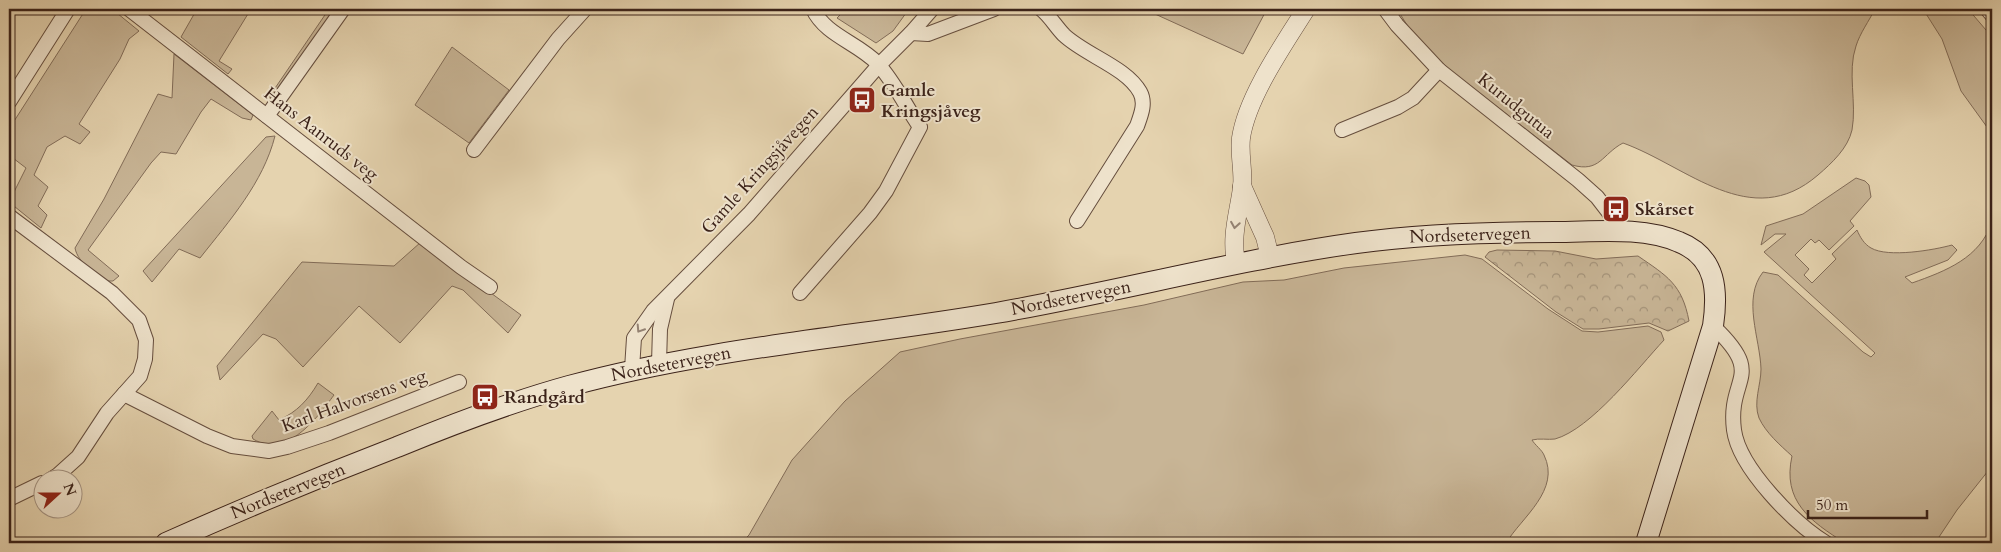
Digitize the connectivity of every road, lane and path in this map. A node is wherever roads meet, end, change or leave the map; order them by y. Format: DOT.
graph roads {
  1 [pos="68,9"];
  2 [pos="129,9"];
  3 [pos="343,9"];
  4 [pos="585,9"];
  5 [pos="813,9"];
  6 [pos="932,9"];
  7 [pos="994,9"];
  8 [pos="1041,9"];
  9 [pos="1306,9"];
  10 [pos="1385,9"];
  11 [pos="1987,9"];
  12 [pos="1992,15"];
  13 [pos="911,33"];
  14 [pos="878,65"];
  15 [pos="1439,70"];
  16 [pos="9,102"];
  17 [pos="267,116"];
  18 [pos="1342,130"];
  19 [pos="474,150"];
  20 [pos="1242,186"];
  21 [pos="9,216"];
  22 [pos="1077,221"];
  23 [pos="1624,232"];
  24 [pos="1270,257"];
  25 [pos="1236,263"];
  26 [pos="490,287"];
  27 [pos="800,293"];
  28 [pos="668,298"];
  29 [pos="1713,326"];
  30 [pos="659,363"];
  31 [pos="632,369"];
  32 [pos="459,382"];
  33 [pos="124,394"];
  34 [pos="64,470"];
  35 [pos="32,488"];
  36 [pos="9,499"];
  37 [pos="166,543"];
  38 [pos="1646,543"];
  39 [pos="1826,543"];
  1 -- 16 [label="street"];
  2 -- 17 [label="street, Hans Aanruds veg"];
  3 -- 17 [label="street"];
  4 -- 19 [label="street"];
  5 -- 14 [label="street"];
  6 -- 13 [label="street, Gamle Kringsjåvegen"];
  7 -- 13 [label="street"];
  8 -- 22 [label="street"];
  9 -- 20 [label="street"];
  10 -- 15 [label="street, Kurudgutua"];
  11 -- 12 [label="street"];
  13 -- 14 [label="street, Gamle Kringsjåvegen"];
  14 -- 27 [label="street"];
  14 -- 28 [label="street, Gamle Kringsjåvegen"];
  15 -- 18 [label="street"];
  15 -- 23 [label="street, Kurudgutua"];
  17 -- 26 [label="street, Hans Aanruds veg"];
  20 -- 24 [label="street"];
  20 -- 25 [label="street, one-way"];
  21 -- 33 [label="street"];
  23 -- 24 [label="main road, Nordsetervegen"];
  23 -- 29 [label="main road, Nordsetervegen"];
  24 -- 25 [label="main road, Nordsetervegen"];
  25 -- 30 [label="main road, Nordsetervegen"];
  28 -- 30 [label="street, Gamle Kringsjåvegen"];
  28 -- 31 [label="street, Gamle Kringsjåvegen, one-way"];
  29 -- 38 [label="main road, Nordsetervegen"];
  29 -- 39 [label="street"];
  30 -- 31 [label="main road, Nordsetervegen"];
  31 -- 37 [label="main road, Nordsetervegen"];
  32 -- 33 [label="street, Karl Halvorsens veg"];
  33 -- 34 [label="street"];
  35 -- 36 [label="street"];
}
